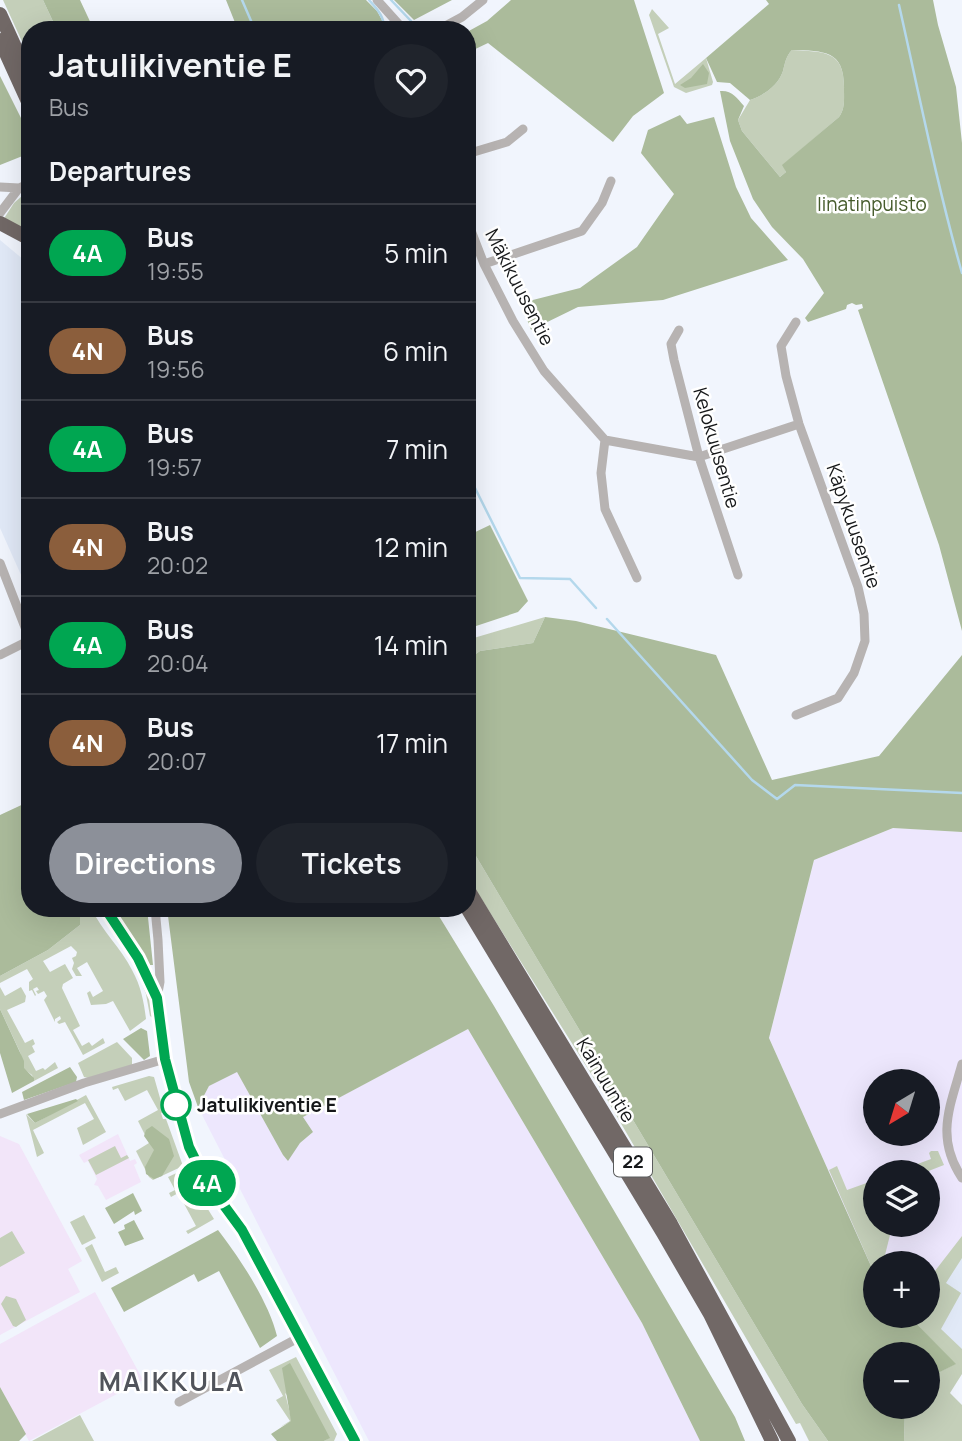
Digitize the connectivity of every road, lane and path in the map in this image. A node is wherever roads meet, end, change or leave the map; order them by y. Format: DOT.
graph roads {
  1 [pos="377,0"];
  2 [pos="483,0"];
  3 [pos="0,14"];
  4 [pos="396,21"];
  5 [pos="455,21"];
  6 [pos="0,40"];
  7 [pos="21,60"];
  8 [pos="21,86"];
  9 [pos="523,129"];
  10 [pos="476,151"];
  11 [pos="611,181"];
  12 [pos="21,185"];
  13 [pos="0,187"];
  14 [pos="21,189"];
  15 [pos="0,213"];
  16 [pos="0,223"];
  17 [pos="21,234"];
  18 [pos="476,243"];
  19 [pos="484,264"];
  20 [pos="796,322"];
  21 [pos="678,330"];
  22 [pos="799,424"];
  23 [pos="605,440"];
  24 [pos="699,457"];
  25 [pos="0,563"];
  26 [pos="738,575"];
  27 [pos="636,578"];
  28 [pos="21,617"];
  29 [pos="21,644"];
  30 [pos="0,655"];
  31 [pos="796,715"];
  32 [pos="476,903"];
  33 [pos="111,917"];
  34 [pos="156,917"];
  35 [pos="472,917"];
  36 [pos="157,998"];
  37 [pos="165,1059"];
  38 [pos="962,1064"];
  39 [pos="0,1114"];
  40 [pos="962,1178"];
  41 [pos="300,1337"];
  42 [pos="179,1402"];
  43 [pos="355,1441"];
  44 [pos="772,1441"];
  45 [pos="789,1441"];
  1 -- 4 [label="street"];
  2 -- 5 [label="street"];
  3 -- 7 [label="highway"];
  6 -- 8 [label="highway"];
  9 -- 10 [label="street"];
  11 -- 19 [label="street"];
  12 -- 13 [label="street"];
  14 -- 15 [label="street"];
  16 -- 17 [label="highway"];
  18 -- 19 [label="street, Mäkikuusentie"];
  19 -- 23 [label="street, Mäkikuusentie"];
  20 -- 22 [label="street, Käpykuusentie"];
  21 -- 24 [label="street, Kelokuusentie"];
  22 -- 24 [label="street"];
  22 -- 31 [label="street, Käpykuusentie"];
  23 -- 24 [label="street"];
  23 -- 27 [label="street"];
  24 -- 26 [label="street, Kelokuusentie"];
  25 -- 28 [label="street"];
  29 -- 30 [label="street"];
  32 -- 45 [label="highway, Kainuuntie / 22"];
  33 -- 36 [label="street"];
  34 -- 36 [label="street"];
  35 -- 44 [label="highway, Kainuuntie / 22"];
  36 -- 37 [label="street"];
  37 -- 39 [label="street"];
  37 -- 41 [label="street"];
  38 -- 40 [label="street"];
  41 -- 42 [label="street"];
  41 -- 43 [label="street"];
}
